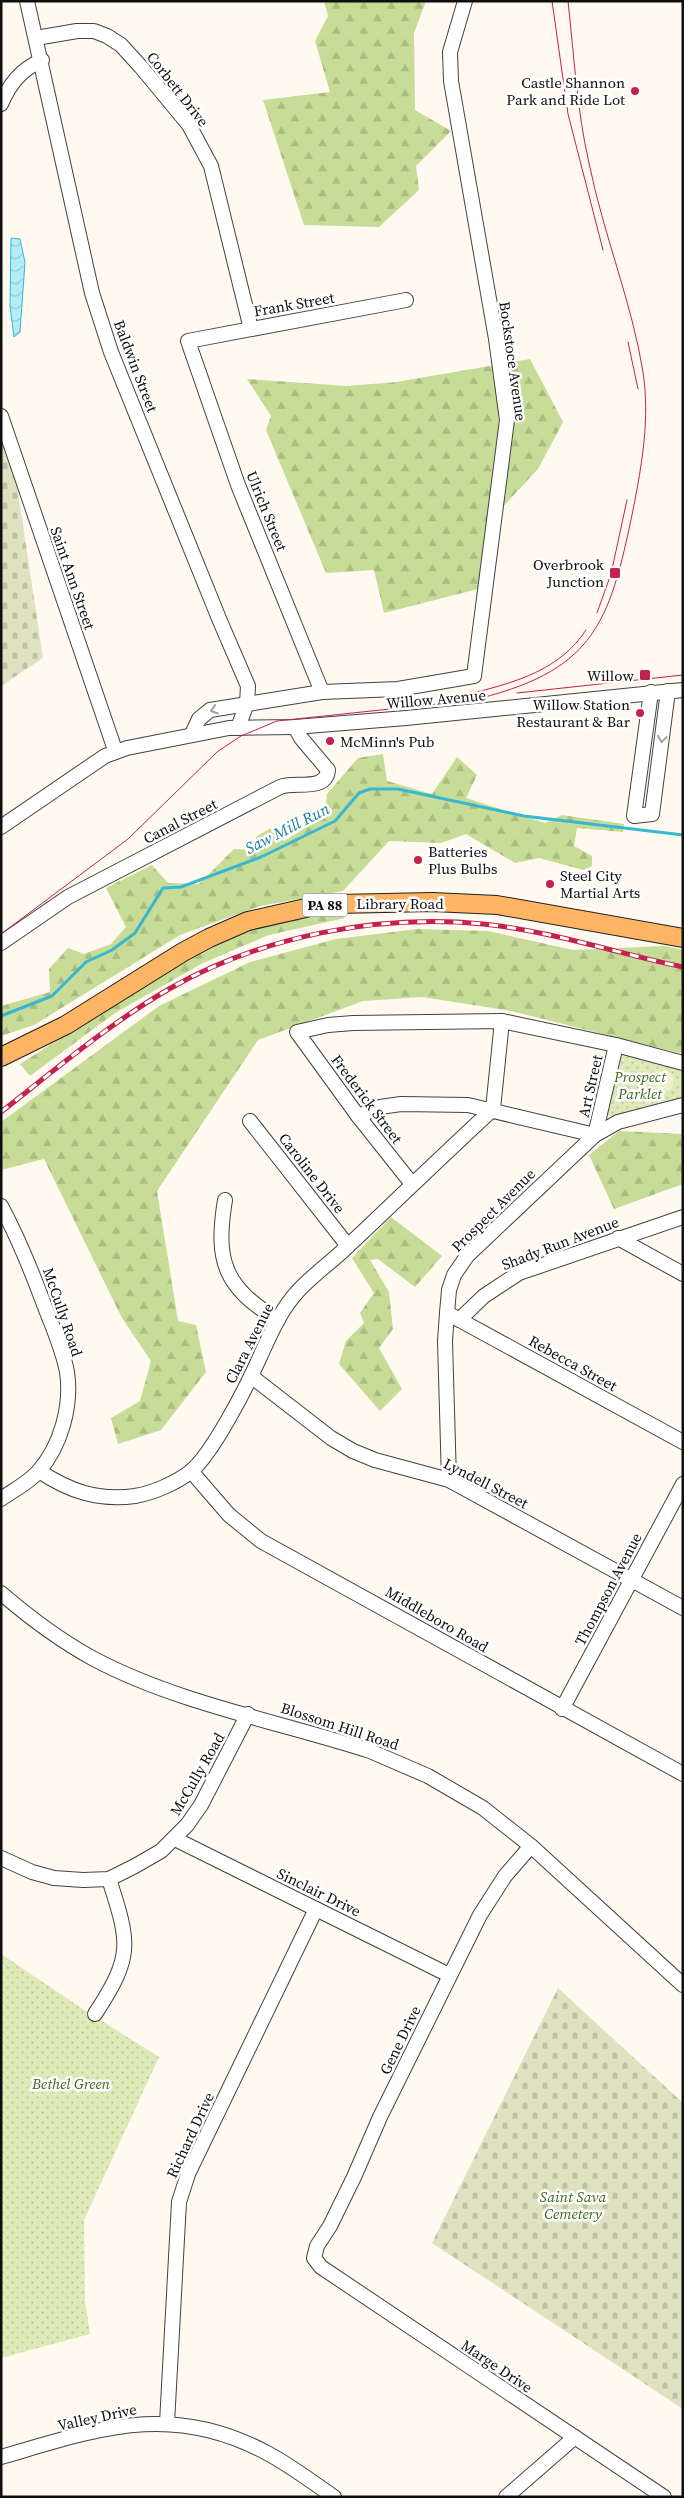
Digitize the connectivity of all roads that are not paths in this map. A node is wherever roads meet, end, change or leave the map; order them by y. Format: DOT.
graph roads {
  1 [pos="28,1"];
  2 [pos="465,1"];
  3 [pos="36,38"];
  4 [pos="42,60"];
  5 [pos="1,104"];
  6 [pos="406,300"];
  7 [pos="251,329"];
  8 [pos="188,341"];
  9 [pos="1,416"];
  10 [pos="474,676"];
  11 [pos="683,690"];
  12 [pos="668,691"];
  13 [pos="322,692"];
  14 [pos="651,692"];
  15 [pos="247,703"];
  16 [pos="296,727"];
  17 [pos="238,728"];
  18 [pos="192,734"];
  19 [pos="115,750"];
  20 [pos="1,827"];
  21 [pos="683,938"];
  22 [pos="1,943"];
  23 [pos="502,1021"];
  24 [pos="616,1045"];
  25 [pos="1,1057"];
  26 [pos="683,1063"];
  27 [pos="683,1105"];
  28 [pos="492,1109"];
  29 [pos="358,1116"];
  30 [pos="250,1120"];
  31 [pos="595,1135"];
  32 [pos="412,1184"];
  33 [pos="225,1200"];
  34 [pos="1,1206"];
  35 [pos="683,1216"];
  36 [pos="6,1227"];
  37 [pos="618,1238"];
  38 [pos="348,1246"];
  39 [pos="683,1274"];
  40 [pos="453,1316"];
  41 [pos="278,1320"];
  42 [pos="251,1376"];
  43 [pos="683,1442"];
  44 [pos="39,1471"];
  45 [pos="191,1472"];
  46 [pos="449,1480"];
  47 [pos="683,1484"];
  48 [pos="1,1498"];
  49 [pos="632,1580"];
  50 [pos="1,1593"];
  51 [pos="683,1608"];
  52 [pos="562,1708"];
  53 [pos="248,1714"];
  54 [pos="683,1774"];
  55 [pos="175,1839"];
  56 [pos="531,1846"];
  57 [pos="1,1858"];
  58 [pos="109,1879"];
  59 [pos="316,1909"];
  60 [pos="449,1975"];
  61 [pos="683,1985"];
  62 [pos="94,2014"];
  63 [pos="314,2258"];
  64 [pos="167,2423"];
  65 [pos="575,2438"];
  66 [pos="1,2457"];
  67 [pos="334,2497"];
  68 [pos="506,2497"];
  69 [pos="664,2497"];
  1 -- 3 [label="street, Baldwin Street"];
  2 -- 10 [label="street, Bockstoce Avenue"];
  3 -- 4 [label="street, Baldwin Street"];
  3 -- 7 [label="street, Corbett Drive"];
  4 -- 5 [label="street"];
  4 -- 15 [label="street, Baldwin Street"];
  6 -- 7 [label="street, Frank Street"];
  7 -- 8 [label="street, Frank Street"];
  8 -- 13 [label="street, Ulrich Street"];
  9 -- 19 [label="street, Saint Ann Street"];
  10 -- 13 [label="street, Willow Avenue"];
  11 -- 12 [label="street, Willow Avenue"];
  12 -- 14 [label="street, Willow Avenue"];
  12 -- 14 [label="street, one-way"];
  13 -- 15 [label="street, Willow Avenue"];
  14 -- 16 [label="street, Willow Avenue"];
  15 -- 17 [label="street, Baldwin Street"];
  15 -- 18 [label="street, Willow Avenue, one-way"];
  16 -- 17 [label="street, Willow Avenue"];
  16 -- 22 [label="street, Canal Street"];
  17 -- 18 [label="street, Willow Avenue"];
  18 -- 19 [label="street, Willow Avenue"];
  19 -- 20 [label="street, Willow Avenue"];
  21 -- 25 [label="main road, Library Road / PA 88"];
  23 -- 24 [label="street"];
  23 -- 28 [label="street"];
  23 -- 29 [label="street, Frederick Street"];
  24 -- 26 [label="street"];
  24 -- 31 [label="street, Art Street"];
  27 -- 31 [label="street, Prospect Avenue"];
  28 -- 29 [label="street"];
  28 -- 31 [label="street"];
  28 -- 32 [label="street, Clara Avenue"];
  29 -- 32 [label="street, Frederick Street"];
  30 -- 38 [label="street, Caroline Drive"];
  31 -- 40 [label="street, Prospect Avenue"];
  32 -- 38 [label="street, Clara Avenue"];
  33 -- 41 [label="street"];
  34 -- 36 [label="street, McCully Road"];
  35 -- 37 [label="street, Shady Run Avenue"];
  36 -- 44 [label="street, McCully Road"];
  37 -- 39 [label="street"];
  37 -- 40 [label="street, Shady Run Avenue"];
  38 -- 41 [label="street, Clara Avenue"];
  40 -- 43 [label="street, Rebecca Street"];
  40 -- 46 [label="street, Prospect Avenue"];
  41 -- 42 [label="street, Clara Avenue"];
  42 -- 45 [label="street, Clara Avenue"];
  42 -- 46 [label="street, Lyndell Street"];
  44 -- 45 [label="street, Clara Avenue"];
  44 -- 48 [label="street, McCully Road"];
  45 -- 52 [label="street, Middleboro Road"];
  46 -- 49 [label="street, Lyndell Street"];
  47 -- 49 [label="street, Thompson Avenue"];
  49 -- 51 [label="street, Lyndell Street"];
  49 -- 52 [label="street, Thompson Avenue"];
  50 -- 53 [label="street, Blossom Hill Road"];
  52 -- 54 [label="street, Middleboro Road"];
  53 -- 55 [label="street, McCully Road"];
  53 -- 56 [label="street, Blossom Hill Road"];
  55 -- 58 [label="street, McCully Road"];
  55 -- 59 [label="street, Sinclair Drive"];
  56 -- 60 [label="street, Gene Drive"];
  56 -- 61 [label="street, Blossom Hill Road"];
  57 -- 58 [label="street, McCully Road"];
  58 -- 62 [label="street"];
  59 -- 60 [label="street, Sinclair Drive"];
  59 -- 64 [label="street, Richard Drive"];
  60 -- 63 [label="street, Gene Drive"];
  63 -- 65 [label="street, Marge Drive"];
  64 -- 66 [label="street, Valley Drive"];
  64 -- 67 [label="street, Valley Drive"];
  65 -- 68 [label="street"];
  65 -- 69 [label="street, Marge Drive"];
}
